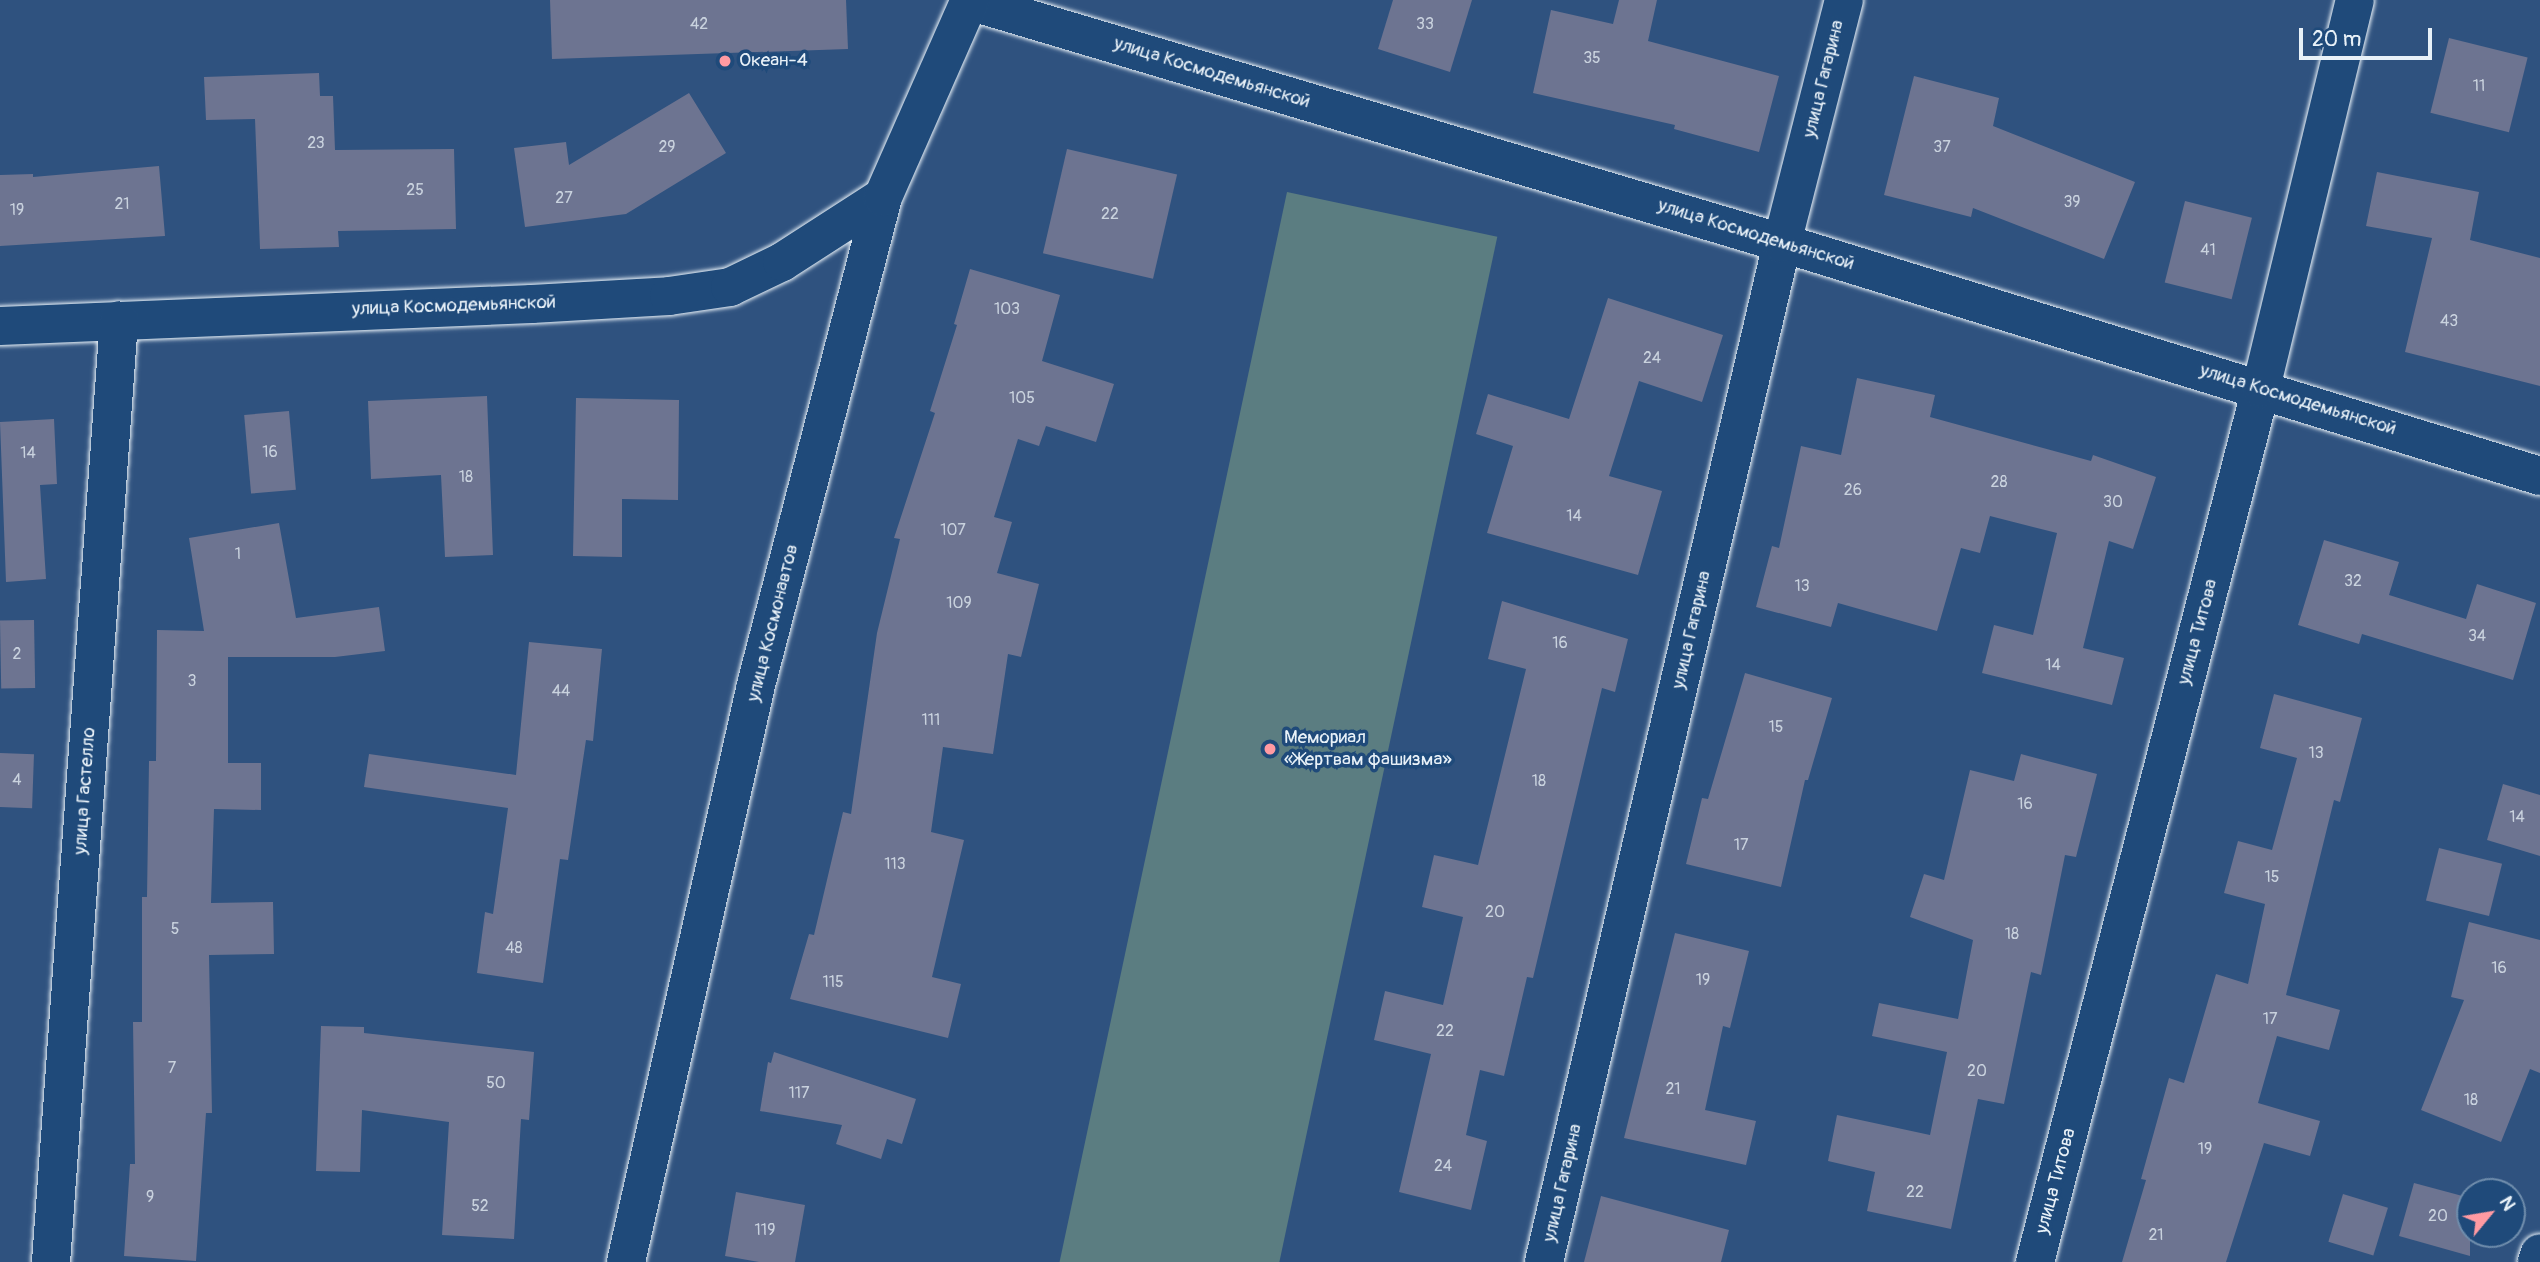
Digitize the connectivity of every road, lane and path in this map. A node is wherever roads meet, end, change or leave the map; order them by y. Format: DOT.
graph roads {
  1 [pos="970,0"];
  2 [pos="1844,0"];
  3 [pos="2355,0"];
  4 [pos="883,197"];
  5 [pos="1782,243"];
  6 [pos="119,320"];
  7 [pos="0,326"];
  8 [pos="2261,388"];
  9 [pos="2540,476"];
  10 [pos="2540,1253"];
  11 [pos="51,1262"];
  12 [pos="626,1262"];
  13 [pos="1544,1262"];
  14 [pos="2035,1262"];
  15 [pos="2538,1262"];
  1 -- 4 [label="street, улица Космонавтов"];
  1 -- 5 [label="street, улица Космодемьянской"];
  2 -- 5 [label="street, улица Гагарина"];
  3 -- 8 [label="street, улица Титова"];
  4 -- 6 [label="street, улица Космодемьянской"];
  4 -- 12 [label="street, улица Космонавтов"];
  5 -- 8 [label="street, улица Космодемьянской"];
  5 -- 13 [label="street, улица Гагарина"];
  6 -- 7 [label="street, улица Космодемьянской"];
  6 -- 11 [label="street, улица Гастелло"];
  8 -- 9 [label="street, улица Космодемьянской"];
  8 -- 14 [label="street, улица Титова"];
  10 -- 15 [label="street"];
}
